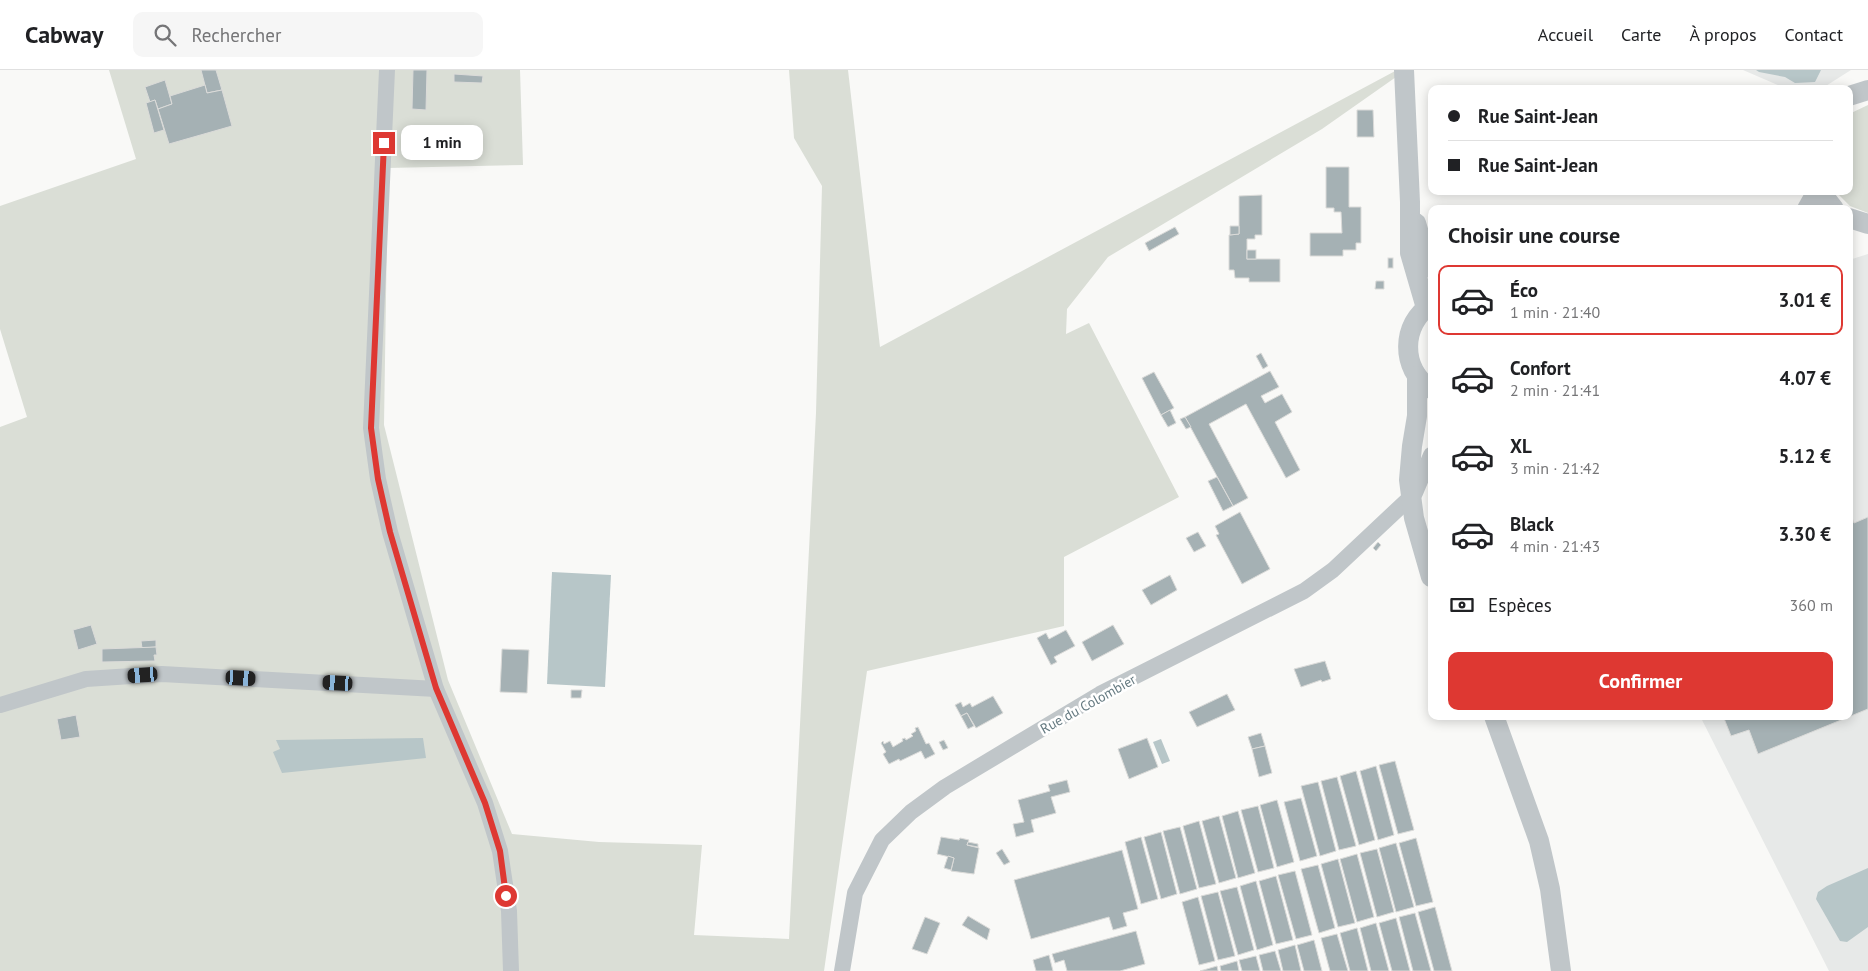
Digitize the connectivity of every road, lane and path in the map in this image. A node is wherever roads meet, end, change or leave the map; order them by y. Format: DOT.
graph roads {
  1 [pos="387,70"];
  2 [pos="1404,70"];
  3 [pos="1822,195"];
  4 [pos="1410,202"];
  5 [pos="1830,205"];
  6 [pos="1853,219"];
  7 [pos="1868,224"];
  8 [pos="1428,262"];
  9 [pos="1428,306"];
  10 [pos="1424,382"];
  11 [pos="1428,462"];
  12 [pos="1411,497"];
  13 [pos="1428,567"];
  14 [pos="436,688"];
  15 [pos="0,705"];
  16 [pos="1495,720"];
  17 [pos="511,971"];
  18 [pos="842,971"];
  19 [pos="1561,971"];
  1 -- 14 [label="street"];
  2 -- 4 [label="street"];
  3 -- 5 [label="street"];
  4 -- 8 [label="street"];
  4 -- 9 [label="street"];
  6 -- 7 [label="street"];
  9 -- 10 [label="street"];
  10 -- 12 [label="street"];
  11 -- 12 [label="street, Rue du Colombier"];
  12 -- 13 [label="street"];
  12 -- 18 [label="street, Rue du Colombier"];
  14 -- 15 [label="street"];
  14 -- 17 [label="street"];
  16 -- 19 [label="street"];
}
